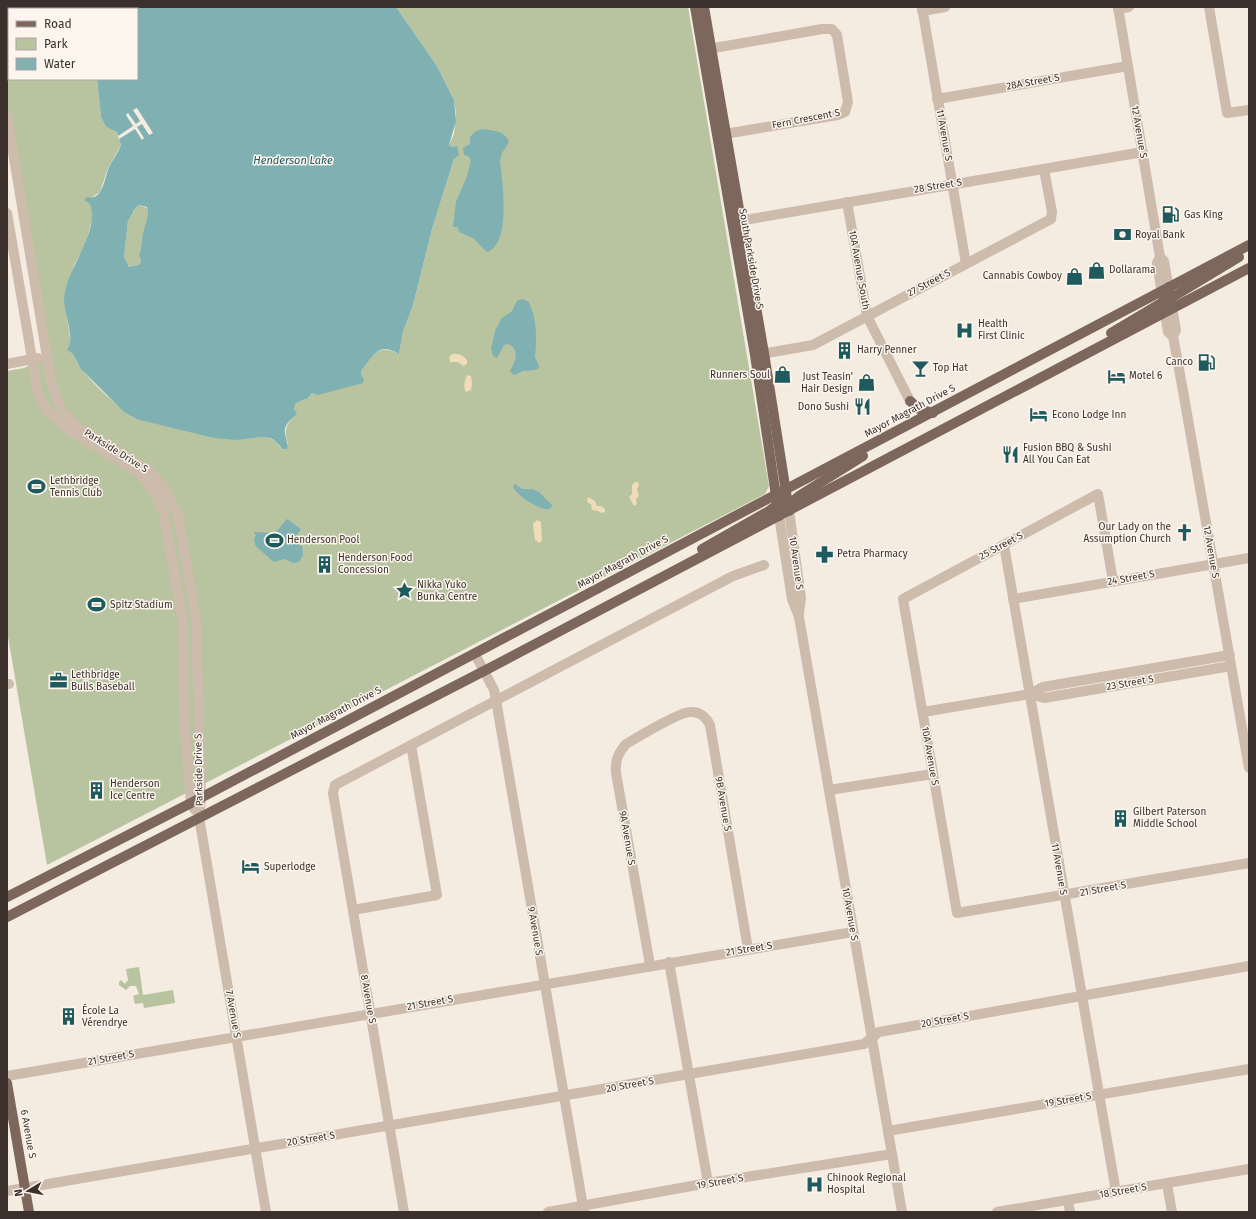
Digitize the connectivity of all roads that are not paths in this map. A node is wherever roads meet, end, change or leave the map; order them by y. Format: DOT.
graph roads {
  1 [pos="695,7"];
  2 [pos="704,7"];
  3 [pos="945,7"];
  4 [pos="1129,7"];
  5 [pos="1209,7"];
  6 [pos="1118,8"];
  7 [pos="922,9"];
  8 [pos="706,49"];
  9 [pos="1128,66"];
  10 [pos="937,99"];
  11 [pos="1249,110"];
  12 [pos="7,116"];
  13 [pos="722,135"];
  14 [pos="1143,152"];
  15 [pos="1044,169"];
  16 [pos="952,184"];
  17 [pos="846,202"];
  18 [pos="7,213"];
  19 [pos="737,222"];
  20 [pos="1249,246"];
  21 [pos="966,264"];
  22 [pos="1249,268"];
  23 [pos="1167,300"];
  24 [pos="867,316"];
  25 [pos="760,354"];
  26 [pos="47,357"];
  27 [pos="32,360"];
  28 [pos="7,364"];
  29 [pos="910,401"];
  30 [pos="933,413"];
  31 [pos="909,425"];
  32 [pos="880,440"];
  33 [pos="786,490"];
  34 [pos="777,500"];
  35 [pos="788,508"];
  36 [pos="779,516"];
  37 [pos="1004,545"];
  38 [pos="1249,558"];
  39 [pos="1213,564"];
  40 [pos="764,565"];
  41 [pos="663,577"];
  42 [pos="1113,581"];
  43 [pos="903,599"];
  44 [pos="1013,599"];
  45 [pos="798,616"];
  46 [pos="475,654"];
  47 [pos="1230,655"];
  48 [pos="1231,666"];
  49 [pos="484,671"];
  50 [pos="1030,694"];
  51 [pos="496,700"];
  52 [pos="923,712"];
  53 [pos="653,730"];
  54 [pos="411,746"];
  55 [pos="1248,758"];
  56 [pos="1249,768"];
  57 [pos="933,774"];
  58 [pos="829,790"];
  59 [pos="201,798"];
  60 [pos="191,803"];
  61 [pos="199,816"];
  62 [pos="1249,863"];
  63 [pos="1064,895"];
  64 [pos="7,897"];
  65 [pos="353,910"];
  66 [pos="957,913"];
  67 [pos="7,917"];
  68 [pos="853,932"];
  69 [pos="748,949"];
  70 [pos="669,962"];
  71 [pos="650,965"];
  72 [pos="1249,966"];
  73 [pos="544,983"];
  74 [pos="1082,996"];
  75 [pos="371,1014"];
  76 [pos="237,1036"];
  77 [pos="871,1037"];
  78 [pos="1249,1069"];
  79 [pos="688,1075"];
  80 [pos="7,1076"];
  81 [pos="7,1083"];
  82 [pos="1099,1095"];
  83 [pos="564,1096"];
  84 [pos="390,1126"];
  85 [pos="888,1131"];
  86 [pos="256,1147"];
  87 [pos="892,1154"];
  88 [pos="1249,1169"];
  89 [pos="708,1184"];
  90 [pos="1167,1184"];
  91 [pos="25,1188"];
  92 [pos="7,1191"];
  93 [pos="1116,1192"];
  94 [pos="1068,1200"];
  95 [pos="583,1209"];
  96 [pos="29,1212"];
  97 [pos="266,1212"];
  98 [pos="404,1212"];
  99 [pos="548,1212"];
  100 [pos="902,1212"];
  101 [pos="997,1212"];
  102 [pos="1070,1212"];
  103 [pos="1172,1212"];
  1 -- 8 [label="main road, South Parkside Drive S"];
  2 -- 8 [label="main road, South Parkside Drive S"];
  3 -- 7 [label="street"];
  4 -- 6 [label="street"];
  5 -- 11 [label="street"];
  6 -- 9 [label="street, 12 Avenue S"];
  7 -- 10 [label="street, 11 Avenue S"];
  8 -- 13 [label="main road, South Parkside Drive S"];
  8 -- 13 [label="street, Fern Crescent S"];
  9 -- 10 [label="street, 28A Street S"];
  9 -- 14 [label="street, 12 Avenue S"];
  10 -- 16 [label="street, 11 Avenue S"];
  12 -- 26 [label="street, Parkside Drive S"];
  13 -- 19 [label="main road, South Parkside Drive S"];
  14 -- 15 [label="street, 28 Street S"];
  14 -- 23 [label="street, 12 Avenue S"];
  15 -- 16 [label="street, 28 Street S"];
  15 -- 21 [label="street, 27 Street S"];
  16 -- 17 [label="street, 28 Street S"];
  16 -- 21 [label="street, 11 Avenue S"];
  17 -- 19 [label="street, 28 Street S"];
  17 -- 24 [label="street, 10A Avenue South"];
  18 -- 27 [label="street, Parkside Drive S"];
  19 -- 25 [label="main road, South Parkside Drive S"];
  20 -- 23 [label="main road, Mayor Magrath Drive S"];
  21 -- 24 [label="street, 27 Street S"];
  22 -- 23 [label="main road, Mayor Magrath Drive S"];
  23 -- 30 [label="main road, Mayor Magrath Drive S"];
  23 -- 35 [label="main road, Mayor Magrath Drive S"];
  23 -- 39 [label="street, 12 Avenue S"];
  24 -- 25 [label="street, 27 Street S"];
  24 -- 29 [label="street, 10A Avenue South"];
  25 -- 33 [label="main road, South Parkside Drive S"];
  25 -- 34 [label="main road, South Parkside Drive S"];
  26 -- 27 [label="street"];
  26 -- 59 [label="street, Parkside Drive S"];
  27 -- 28 [label="street"];
  27 -- 60 [label="street, Parkside Drive S"];
  29 -- 30 [label="main road"];
  29 -- 31 [label="main road"];
  30 -- 31 [label="main road, Mayor Magrath Drive S"];
  31 -- 32 [label="main road, Mayor Magrath Drive S"];
  32 -- 33 [label="main road, Mayor Magrath Drive S"];
  32 -- 35 [label="main road"];
  33 -- 34 [label="main road, Mayor Magrath Drive S"];
  33 -- 35 [label="main road, South Parkside Drive S"];
  34 -- 36 [label="main road, South Parkside Drive S"];
  34 -- 41 [label="main road"];
  34 -- 46 [label="main road, Mayor Magrath Drive S"];
  35 -- 36 [label="main road, Mayor Magrath Drive S"];
  35 -- 45 [label="street, 10 Avenue S"];
  36 -- 41 [label="main road, Mayor Magrath Drive S"];
  36 -- 45 [label="street, 10 Avenue S"];
  37 -- 42 [label="street, 25 Street S"];
  37 -- 43 [label="street, 25 Street S"];
  37 -- 44 [label="street, 11 Avenue S"];
  38 -- 39 [label="street, 24 Street S"];
  39 -- 42 [label="street, 24 Street S"];
  39 -- 47 [label="street, 12 Avenue S"];
  40 -- 51 [label="street"];
  41 -- 49 [label="main road, Mayor Magrath Drive S"];
  42 -- 44 [label="street, 24 Street S"];
  43 -- 52 [label="street, 10A Avenue S"];
  44 -- 50 [label="street, 11 Avenue S"];
  45 -- 58 [label="street, 10 Avenue S"];
  46 -- 49 [label="street, 9 Avenue S"];
  46 -- 59 [label="main road, Mayor Magrath Drive S"];
  47 -- 48 [label="street, 12 Avenue S"];
  47 -- 50 [label="street, 23 Street S"];
  48 -- 50 [label="street, 23 Street S"];
  48 -- 55 [label="street, 12 Avenue S"];
  49 -- 51 [label="street, 9 Avenue S"];
  49 -- 61 [label="main road, Mayor Magrath Drive S"];
  50 -- 52 [label="street, 23 Street S"];
  50 -- 63 [label="street, 11 Avenue S"];
  51 -- 54 [label="street"];
  51 -- 73 [label="street, 9 Avenue S"];
  52 -- 57 [label="street, 10A Avenue S"];
  53 -- 69 [label="street, 9B Avenue S"];
  53 -- 71 [label="street, 9A Avenue S"];
  54 -- 65 [label="street, 8 Avenue S"];
  54 -- 65 [label="street"];
  55 -- 56 [label="street, 12 Avenue S"];
  57 -- 58 [label="street"];
  57 -- 66 [label="street, 10A Avenue S"];
  58 -- 68 [label="street, 10 Avenue S"];
  59 -- 60 [label="main road, Mayor Magrath Drive S"];
  59 -- 61 [label="street, Parkside Drive S"];
  60 -- 61 [label="street, Parkside Drive S"];
  60 -- 64 [label="main road, Mayor Magrath Drive S"];
  61 -- 67 [label="main road, Mayor Magrath Drive S"];
  61 -- 76 [label="street, 7 Avenue S"];
  62 -- 63 [label="street, 21 Street S"];
  63 -- 66 [label="street, 21 Street S"];
  63 -- 74 [label="street, 11 Avenue S"];
  65 -- 75 [label="street, 8 Avenue S"];
  68 -- 69 [label="street, 21 Street S"];
  68 -- 77 [label="street, 10 Avenue S"];
  69 -- 70 [label="street, 21 Street S"];
  70 -- 71 [label="street, 21 Street S"];
  70 -- 79 [label="street"];
  71 -- 73 [label="street, 21 Street S"];
  72 -- 74 [label="street, 20 Street S"];
  73 -- 75 [label="street, 21 Street S"];
  73 -- 83 [label="street, 9 Avenue S"];
  74 -- 77 [label="street, 20 Street S"];
  74 -- 82 [label="street, 11 Avenue S"];
  75 -- 76 [label="street, 21 Street S"];
  75 -- 84 [label="street, 8 Avenue S"];
  76 -- 80 [label="street, 21 Street S"];
  76 -- 86 [label="street, 7 Avenue S"];
  77 -- 79 [label="street, 20 Street S"];
  77 -- 85 [label="street, 10 Avenue S"];
  78 -- 82 [label="street, 19 Street S"];
  79 -- 83 [label="street, 20 Street S"];
  79 -- 89 [label="street"];
  81 -- 91 [label="main road, 6 Avenue S"];
  82 -- 85 [label="street, 19 Street S"];
  82 -- 93 [label="street, 11 Avenue S"];
  83 -- 84 [label="street, 20 Street S"];
  83 -- 95 [label="street, 9 Avenue S"];
  84 -- 86 [label="street, 20 Street S"];
  84 -- 98 [label="street, 8 Avenue S"];
  85 -- 87 [label="street, 10 Avenue S"];
  86 -- 91 [label="street, 20 Street S"];
  86 -- 97 [label="street, 7 Avenue S"];
  87 -- 89 [label="street, 19 Street S"];
  87 -- 100 [label="street, 10 Avenue S"];
  88 -- 90 [label="street, 18 Street S"];
  89 -- 95 [label="street, 19 Street S"];
  90 -- 93 [label="street, 18 Street S"];
  90 -- 103 [label="street"];
  91 -- 92 [label="street, 20 Street S"];
  91 -- 96 [label="main road, 6 Avenue S"];
  93 -- 94 [label="street, 18 Street S"];
  94 -- 101 [label="street, 18 Street S"];
  94 -- 102 [label="street"];
  95 -- 99 [label="street, 19 Street S"];
}
